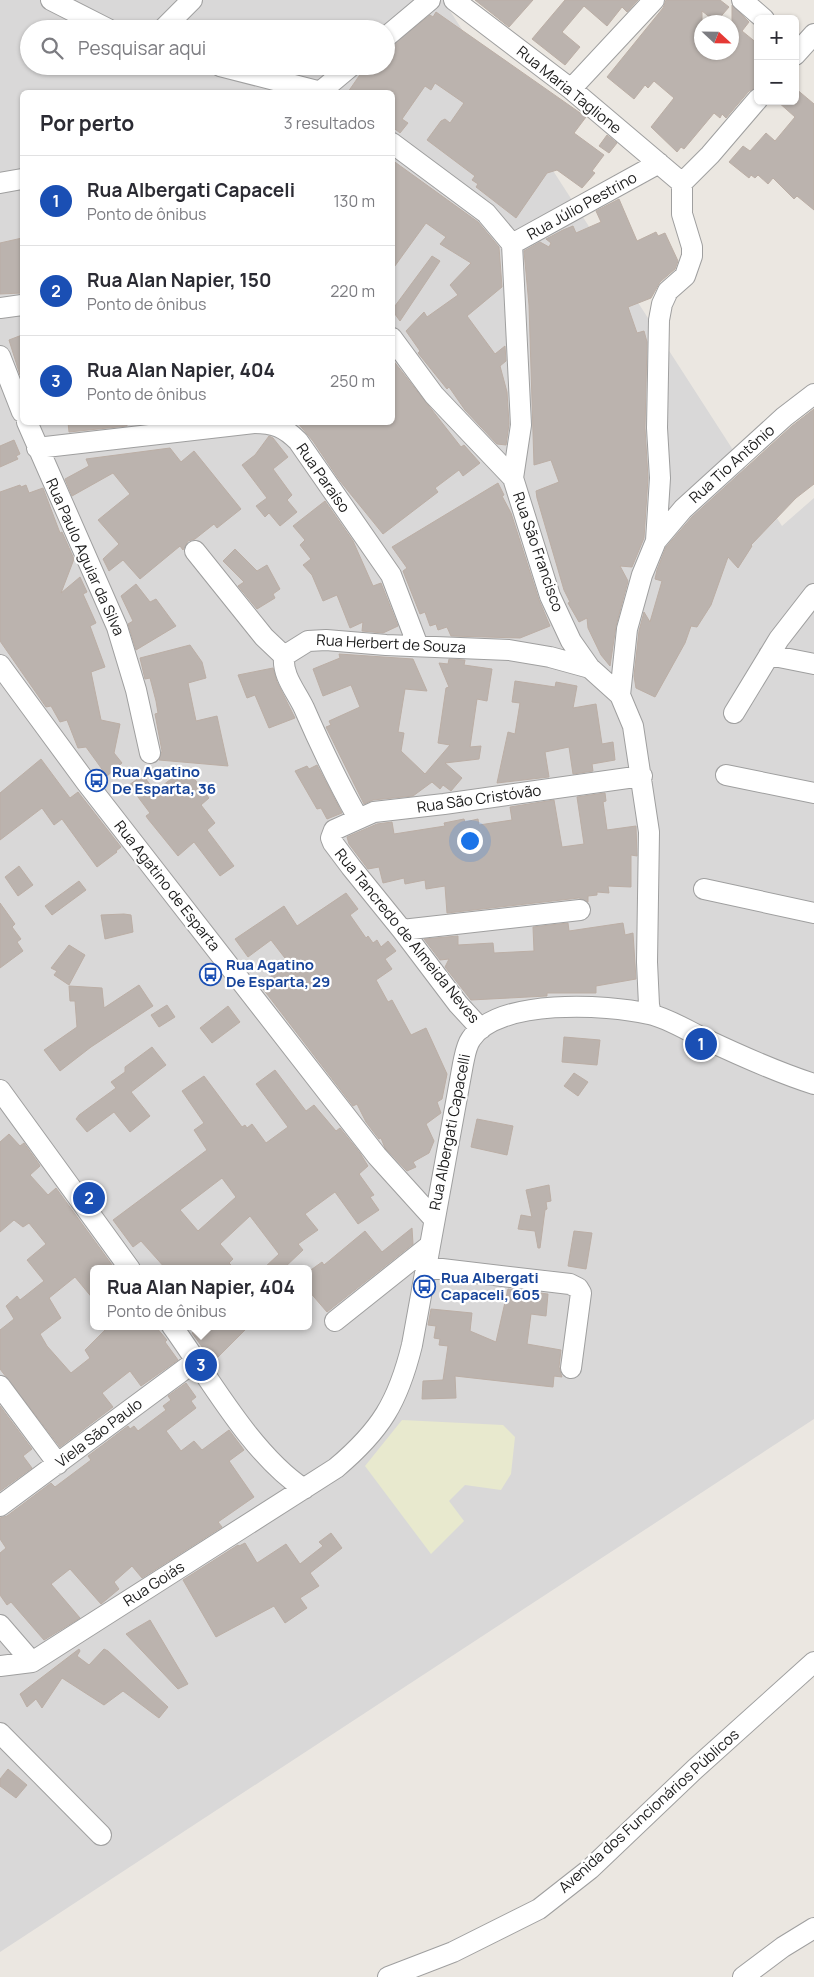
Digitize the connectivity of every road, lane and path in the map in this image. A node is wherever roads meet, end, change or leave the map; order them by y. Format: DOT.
graph roads {
  1 [pos="51,0"];
  2 [pos="192,0"];
  3 [pos="430,0"];
  4 [pos="454,0"];
  5 [pos="654,0"];
  6 [pos="742,0"];
  7 [pos="759,15"];
  8 [pos="90,20"];
  9 [pos="172,20"];
  10 [pos="395,29"];
  11 [pos="255,75"];
  12 [pos="341,75"];
  13 [pos="571,89"];
  14 [pos="313,90"];
  15 [pos="323,90"];
  16 [pos="754,104"];
  17 [pos="395,145"];
  18 [pos="659,163"];
  19 [pos="20,179"];
  20 [pos="0,183"];
  21 [pos="682,183"];
  22 [pos="512,244"];
  23 [pos="20,305"];
  24 [pos="0,308"];
  25 [pos="395,342"];
  26 [pos="0,356"];
  27 [pos="814,394"];
  28 [pos="20,407"];
  29 [pos="28,425"];
  30 [pos="229,425"];
  31 [pos="276,425"];
  32 [pos="37,448"];
  33 [pos="513,478"];
  34 [pos="656,541"];
  35 [pos="195,551"];
  36 [pos="814,594"];
  37 [pos="418,646"];
  38 [pos="769,655"];
  39 [pos="284,656"];
  40 [pos="814,664"];
  41 [pos="0,665"];
  42 [pos="590,668"];
  43 [pos="620,695"];
  44 [pos="734,713"];
  45 [pos="150,753"];
  46 [pos="642,776"];
  47 [pos="726,776"];
  48 [pos="814,793"];
  49 [pos="358,818"];
  50 [pos="333,843"];
  51 [pos="704,889"];
  52 [pos="580,910"];
  53 [pos="814,913"];
  54 [pos="402,930"];
  55 [pos="651,1014"];
  56 [pos="481,1028"];
  57 [pos="814,1084"];
  58 [pos="0,1090"];
  59 [pos="434,1219"];
  60 [pos="429,1246"];
  61 [pos="127,1265"];
  62 [pos="425,1267"];
  63 [pos="335,1321"];
  64 [pos="175,1330"];
  65 [pos="197,1360"];
  66 [pos="571,1368"];
  67 [pos="0,1386"];
  68 [pos="58,1464"];
  69 [pos="304,1488"];
  70 [pos="0,1506"];
  71 [pos="0,1625"];
  72 [pos="32,1662"];
  73 [pos="814,1662"];
  74 [pos="0,1666"];
  75 [pos="0,1733"];
  76 [pos="101,1835"];
  77 [pos="814,1928"];
  78 [pos="388,1977"];
  79 [pos="744,1977"];
  1 -- 8 [label="street"];
  2 -- 9 [label="street"];
  3 -- 10 [label="street"];
  4 -- 13 [label="street, Rua Maria Taglione"];
  5 -- 13 [label="street"];
  6 -- 7 [label="street"];
  11 -- 14 [label="street"];
  12 -- 15 [label="street"];
  13 -- 18 [label="street, Rua Maria Taglione"];
  16 -- 21 [label="street"];
  17 -- 22 [label="street, Rua Júlio Pestrino"];
  18 -- 21 [label="street, Rua Maria Taglione"];
  18 -- 22 [label="street, Rua Júlio Pestrino"];
  19 -- 20 [label="street"];
  21 -- 34 [label="street"];
  22 -- 33 [label="street, Rua São Francisco"];
  23 -- 24 [label="street"];
  25 -- 33 [label="street"];
  26 -- 28 [label="street"];
  27 -- 34 [label="street, Rua Tio Antônio"];
  29 -- 32 [label="street, Rua Paulo Aguiar da Silva"];
  30 -- 32 [label="street, Rua Paraíso"];
  31 -- 37 [label="street, Rua Paraíso"];
  32 -- 45 [label="street, Rua Paulo Aguiar da Silva"];
  33 -- 42 [label="street, Rua São Francisco"];
  34 -- 43 [label="street"];
  35 -- 39 [label="street"];
  36 -- 38 [label="street"];
  37 -- 39 [label="street, Rua Herbert de Souza"];
  37 -- 42 [label="street, Rua Herbert de Souza"];
  38 -- 40 [label="street"];
  38 -- 44 [label="street"];
  39 -- 49 [label="street"];
  41 -- 59 [label="street, Rua Agatino de Esparta"];
  42 -- 43 [label="street, Rua São Francisco"];
  43 -- 46 [label="street, Rua São Francisco"];
  46 -- 49 [label="street, Rua São Cristóvão"];
  46 -- 55 [label="street, Rua São Francisco"];
  47 -- 48 [label="street"];
  49 -- 50 [label="street, Rua São Cristóvão"];
  50 -- 54 [label="street, Rua Tancredo de Almeida Neves"];
  51 -- 53 [label="street"];
  52 -- 54 [label="street"];
  54 -- 56 [label="street, Rua Tancredo de Almeida Neves"];
  55 -- 56 [label="street, Rua Albergati Capacelli"];
  55 -- 57 [label="street, Rua Albergati Capacelli"];
  56 -- 59 [label="street, Rua Albergati Capacelli"];
  58 -- 61 [label="street"];
  59 -- 60 [label="street, Rua Albergati Capacelli"];
  60 -- 62 [label="street, Rua Albergati Capacelli"];
  60 -- 63 [label="street"];
  62 -- 66 [label="street"];
  62 -- 69 [label="street, Rua Albergati Capacelli"];
  64 -- 65 [label="street"];
  65 -- 68 [label="street, Viela São Paulo"];
  65 -- 69 [label="street"];
  67 -- 68 [label="street"];
  68 -- 70 [label="street, Viela São Paulo"];
  69 -- 72 [label="street, Rua Goiás"];
  71 -- 72 [label="street"];
  72 -- 74 [label="street, Rua Goiás"];
  73 -- 78 [label="street, Avenida dos Funcionários Públicos"];
  75 -- 76 [label="street"];
  77 -- 79 [label="street"];
}
